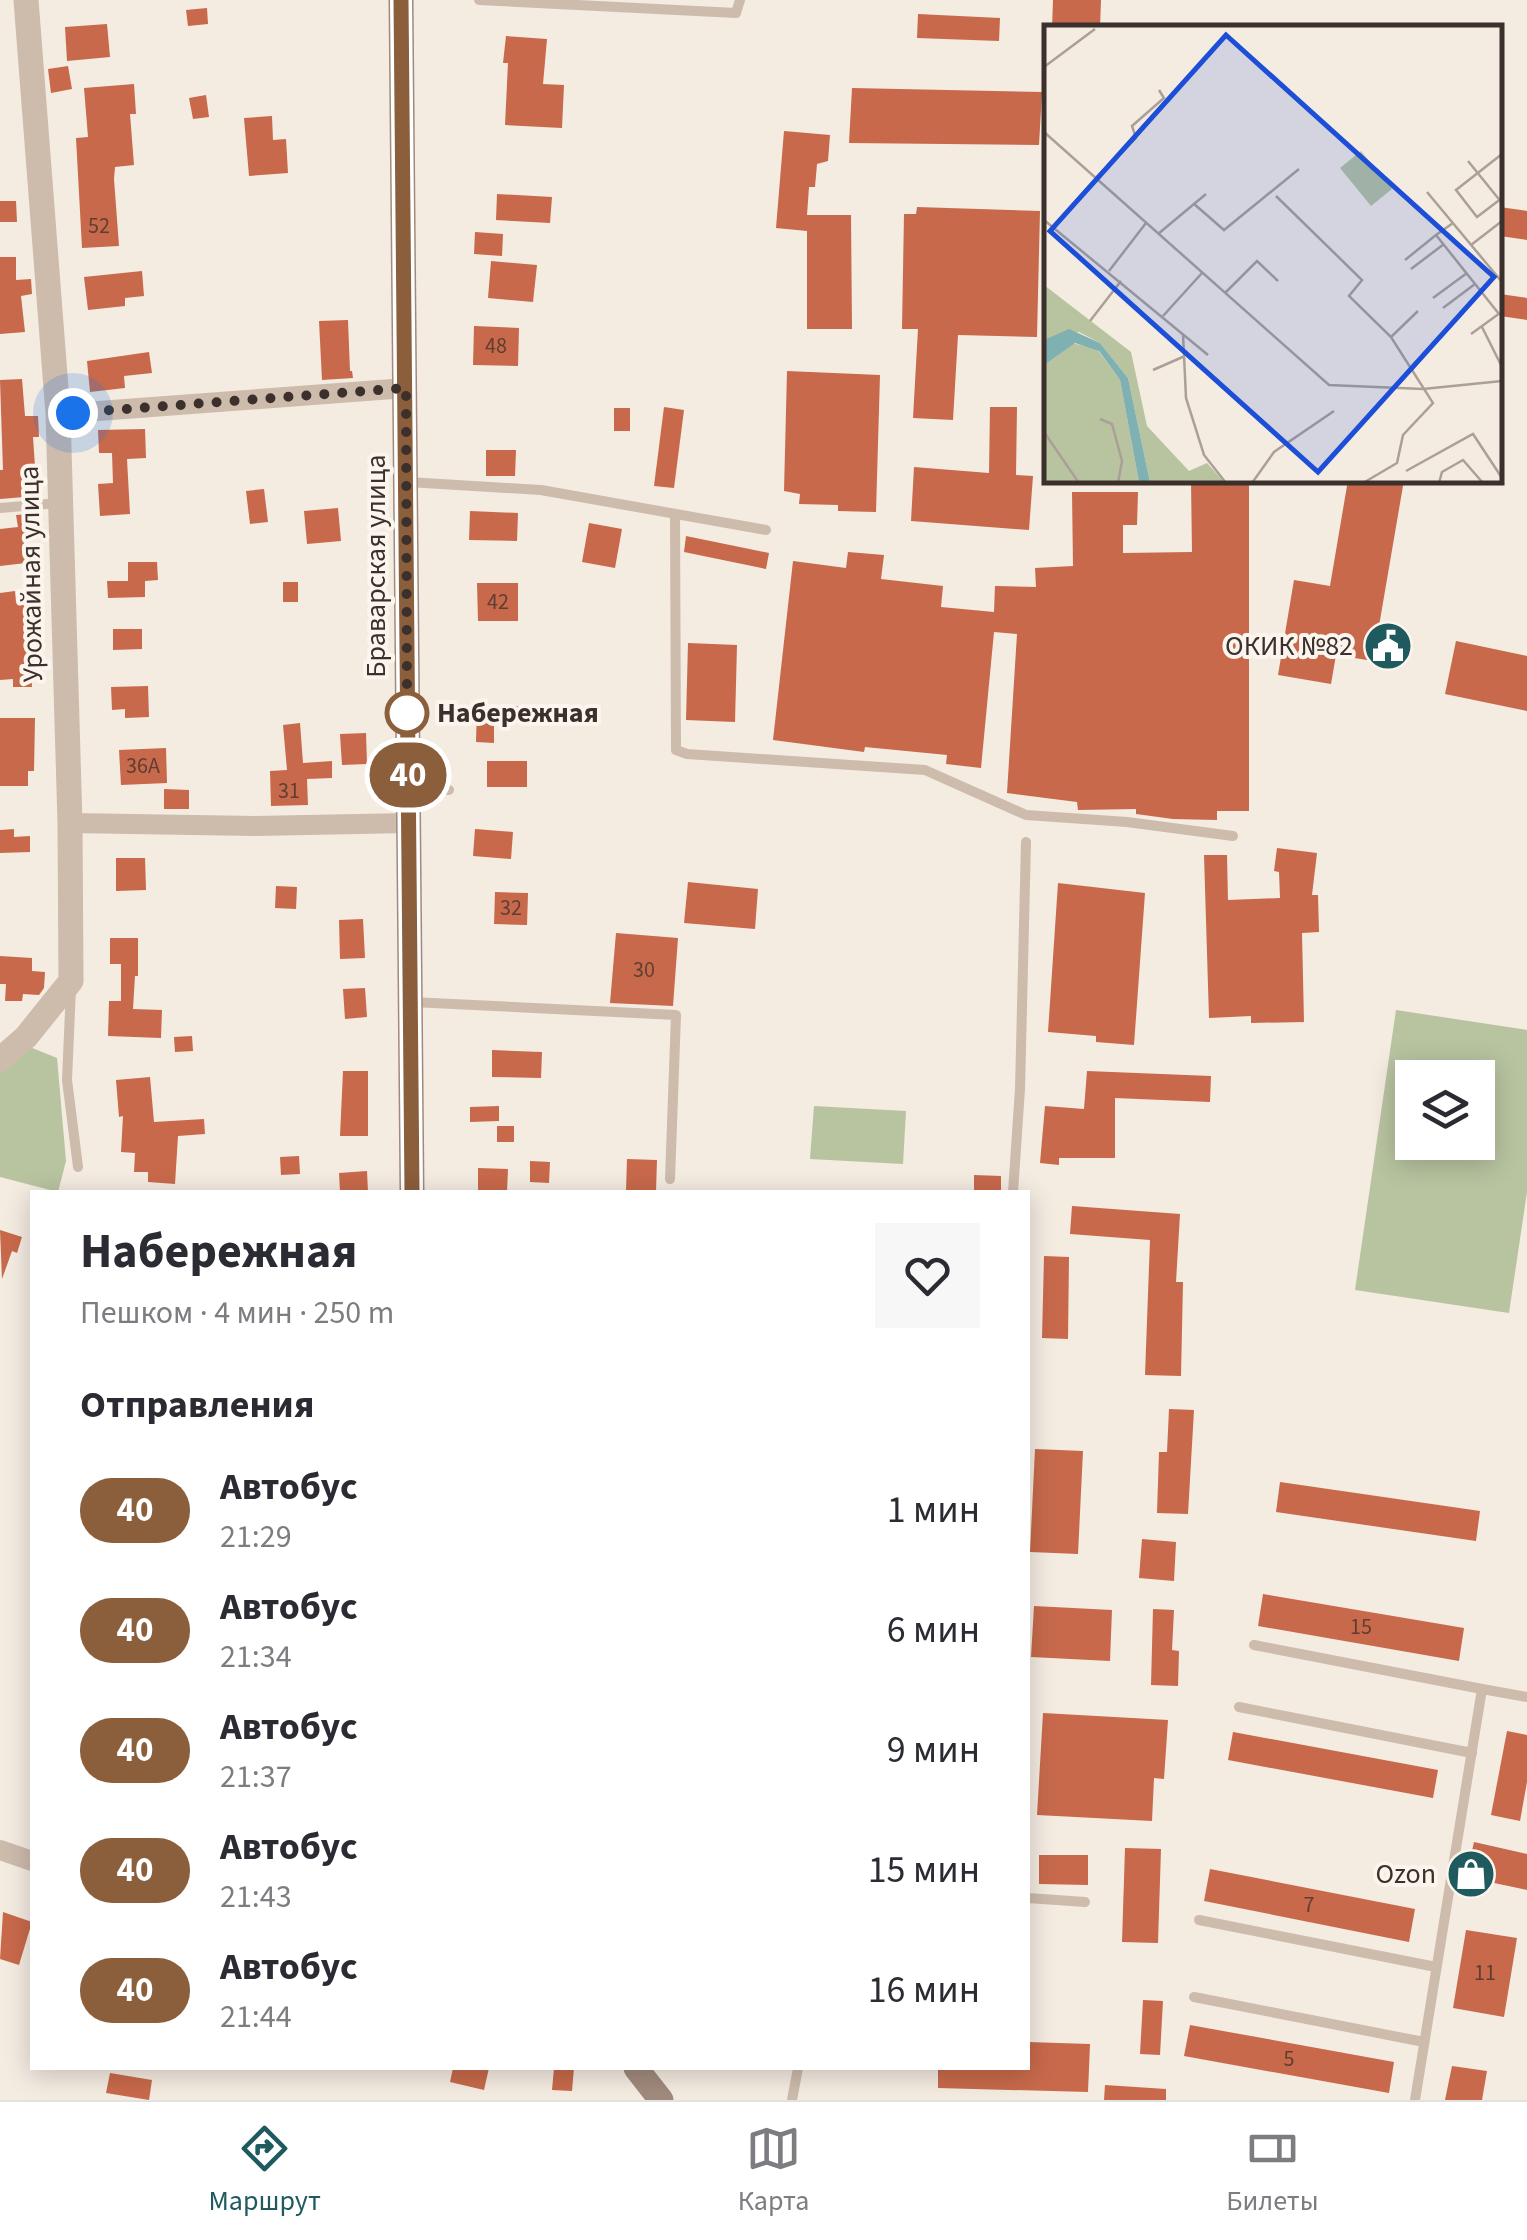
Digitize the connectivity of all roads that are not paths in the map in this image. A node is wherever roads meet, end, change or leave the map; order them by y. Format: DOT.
graph roads {
  1 [pos="26,0"];
  2 [pos="400,0"];
  3 [pos="479,0"];
  4 [pos="740,0"];
  5 [pos="406,388"];
  6 [pos="58,414"];
  7 [pos="406,482"];
  8 [pos="60,503"];
  9 [pos="0,508"];
  10 [pos="674,514"];
  11 [pos="766,530"];
  12 [pos="408,789"];
  13 [pos="448,790"];
  14 [pos="70,823"];
  15 [pos="409,823"];
  16 [pos="1233,836"];
  17 [pos="1026,842"];
  18 [pos="71,981"];
  19 [pos="411,1002"];
  20 [pos="0,1060"];
  21 [pos="78,1167"];
  22 [pos="670,1179"];
  23 [pos="412,1190"];
  24 [pos="1012,1190"];
  25 [pos="1254,1646"];
  26 [pos="1482,1688"];
  27 [pos="1527,1698"];
  28 [pos="1239,1706"];
  29 [pos="1472,1753"];
  30 [pos="0,1850"];
  31 [pos="30,1860"];
  32 [pos="1030,1898"];
  33 [pos="1085,1902"];
  34 [pos="1199,1920"];
  35 [pos="1436,1967"];
  36 [pos="1194,1997"];
  37 [pos="1424,2042"];
  38 [pos="638,2070"];
  39 [pos="798,2070"];
  40 [pos="661,2100"];
  41 [pos="792,2100"];
  42 [pos="1415,2100"];
  1 -- 6 [label="street, Урожайная улица"];
  2 -- 5 [label="main road, Браварская улица"];
  3 -- 4 [label="lane"];
  5 -- 6 [label="street"];
  5 -- 7 [label="main road, Браварская улица"];
  6 -- 8 [label="street, Урожайная улица"];
  7 -- 10 [label="lane"];
  7 -- 12 [label="main road, Браварская улица"];
  8 -- 9 [label="lane"];
  8 -- 14 [label="street, Урожайная улица"];
  10 -- 11 [label="lane"];
  10 -- 16 [label="lane"];
  12 -- 13 [label="lane"];
  12 -- 15 [label="main road, Браварская улица"];
  14 -- 15 [label="street"];
  14 -- 18 [label="street, Урожайная улица"];
  15 -- 19 [label="main road, Браварская улица"];
  17 -- 24 [label="lane"];
  18 -- 20 [label="street"];
  18 -- 21 [label="lane"];
  19 -- 22 [label="lane"];
  19 -- 23 [label="main road, Браварская улица"];
  25 -- 26 [label="lane"];
  26 -- 27 [label="lane"];
  26 -- 29 [label="lane"];
  28 -- 29 [label="lane"];
  29 -- 35 [label="lane"];
  30 -- 31 [label="street"];
  32 -- 33 [label="lane"];
  34 -- 35 [label="lane"];
  35 -- 37 [label="lane"];
  36 -- 37 [label="lane"];
  37 -- 42 [label="lane"];
  38 -- 40 [label="main road"];
  39 -- 41 [label="lane"];
}
